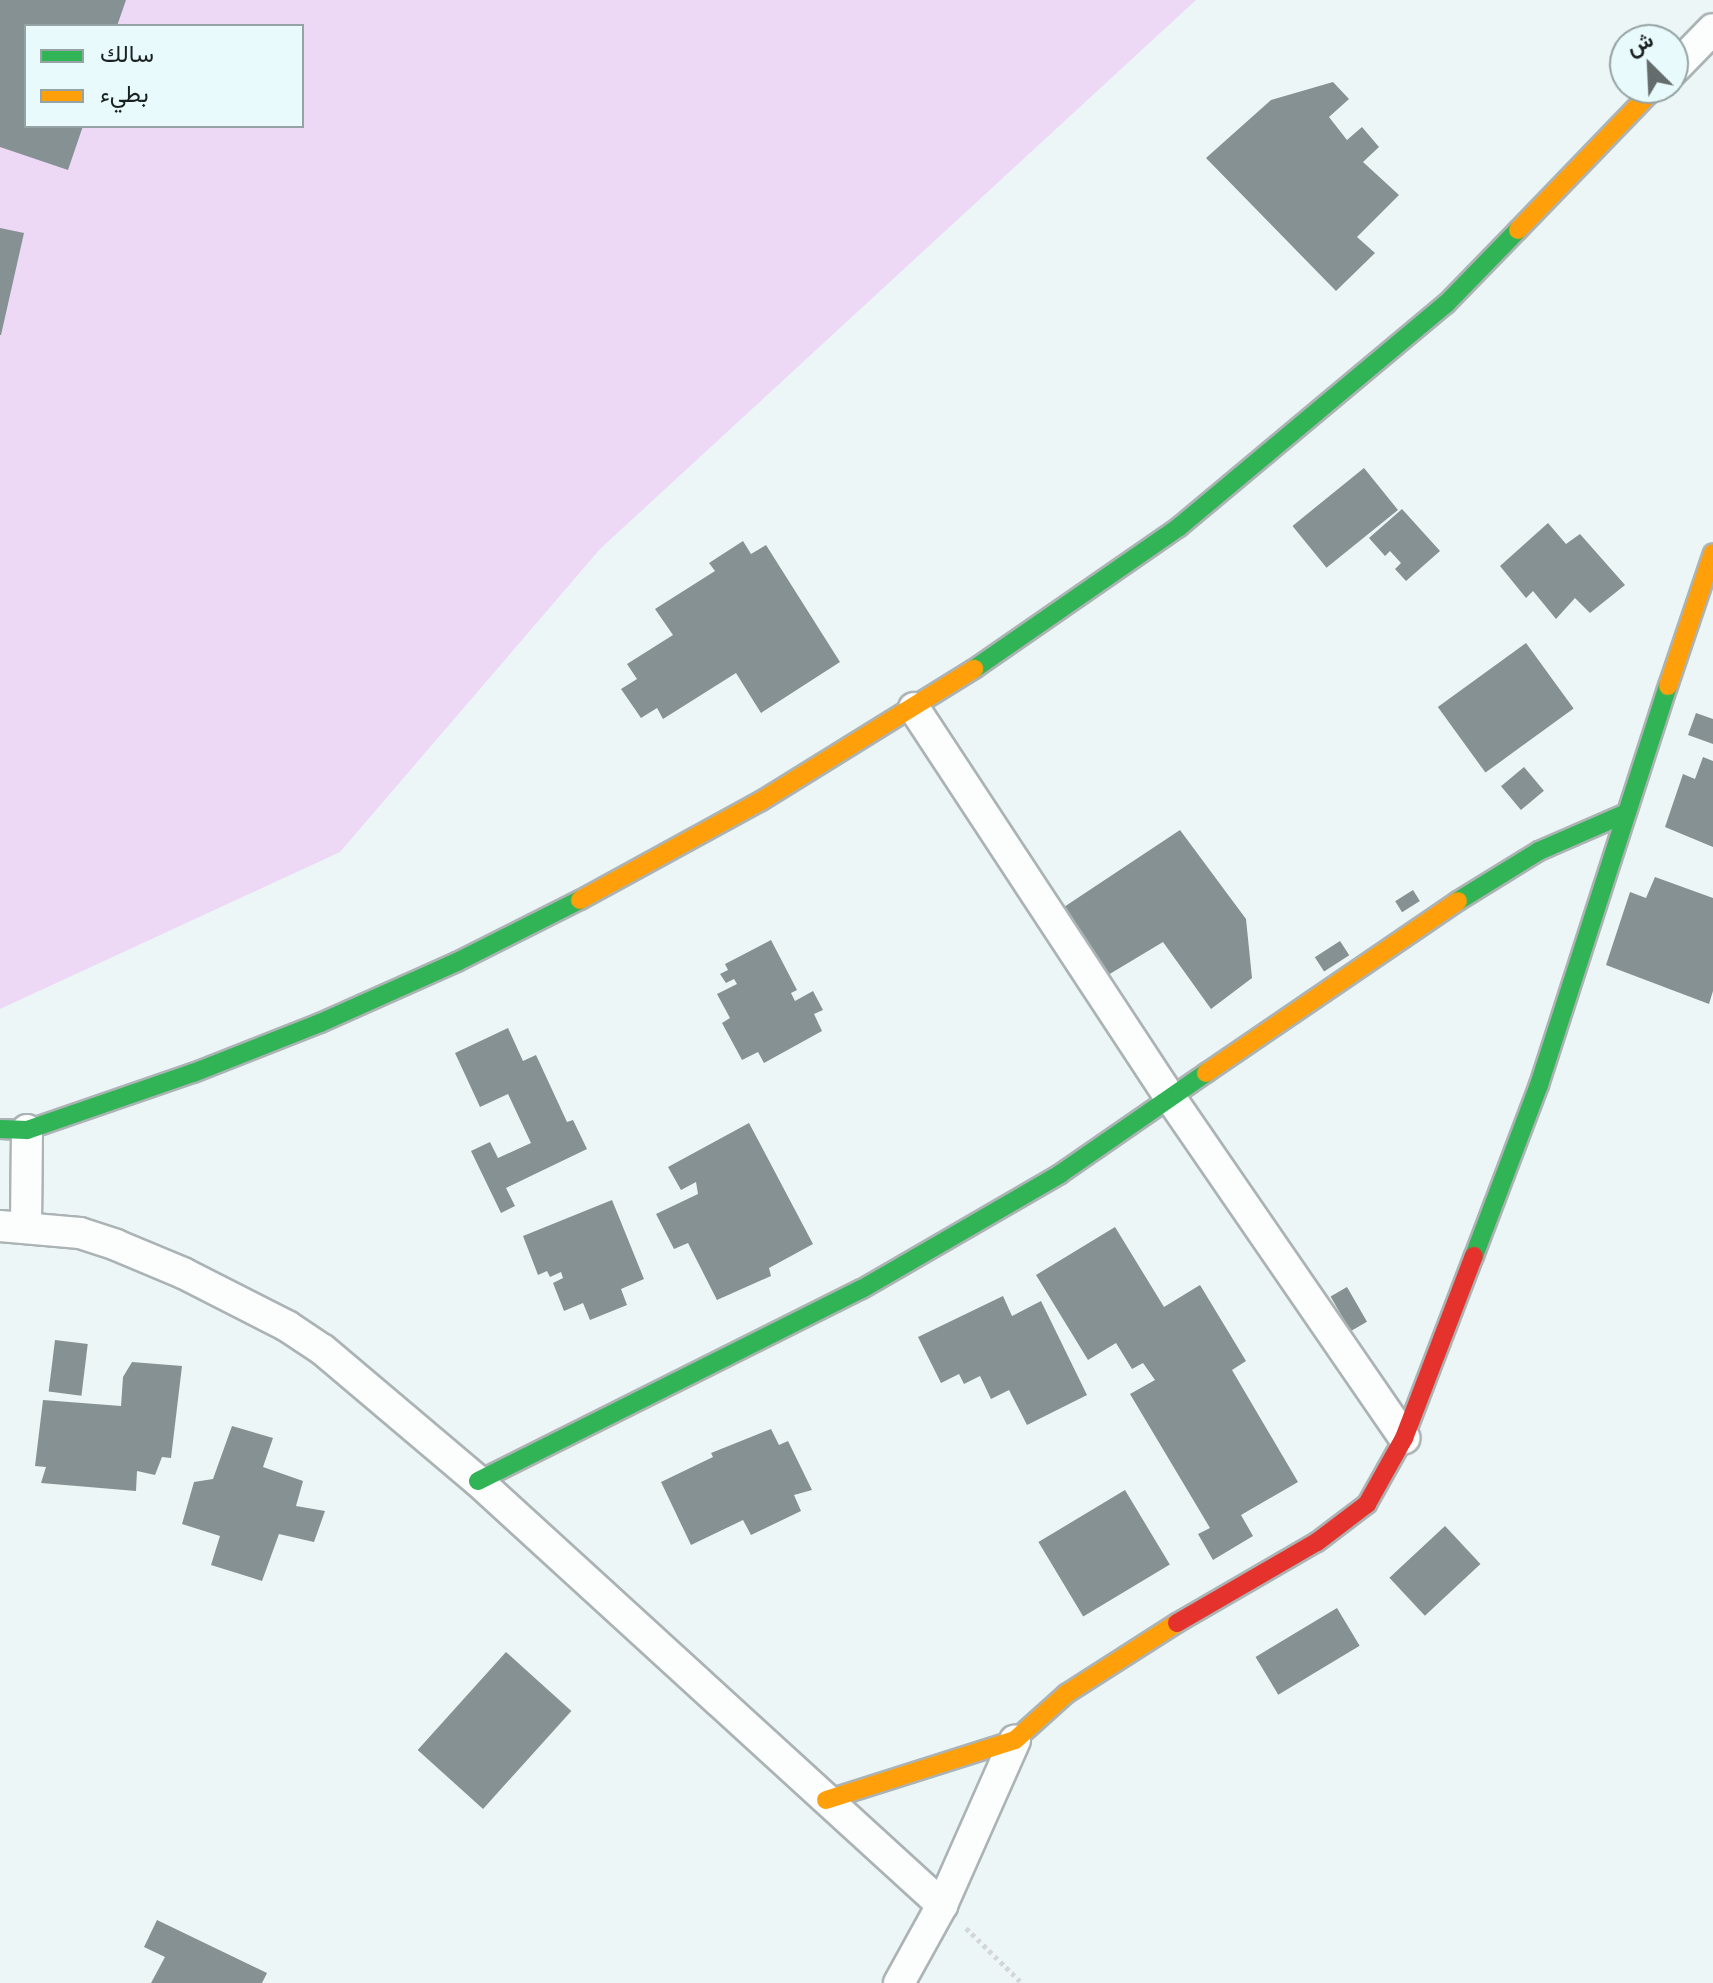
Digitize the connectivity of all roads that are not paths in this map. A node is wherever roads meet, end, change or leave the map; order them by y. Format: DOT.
graph roads {
  1 [pos="1713,29"];
  2 [pos="1689,54"];
  3 [pos="1640,104"];
  4 [pos="1713,553"];
  5 [pos="914,708"];
  6 [pos="1624,814"];
  7 [pos="1170,1097"];
  8 [pos="14,1129"];
  9 [pos="13,1226"];
  10 [pos="1404,1438"];
  11 [pos="478,1481"];
  12 [pos="1015,1740"];
  13 [pos="826,1800"];
  14 [pos="942,1905"];
  15 [pos="899,1983"];
  1 -- 2 [label="street"];
  3 -- 5 [label="street"];
  4 -- 6 [label="street"];
  5 -- 7 [label="street"];
  5 -- 8 [label="street"];
  6 -- 7 [label="street"];
  6 -- 10 [label="street"];
  7 -- 10 [label="street"];
  7 -- 11 [label="street"];
  8 -- 9 [label="street"];
  9 -- 11 [label="street"];
  10 -- 12 [label="street"];
  11 -- 13 [label="street"];
  12 -- 13 [label="street"];
  12 -- 14 [label="street"];
  13 -- 14 [label="street"];
  14 -- 15 [label="street"];
}
